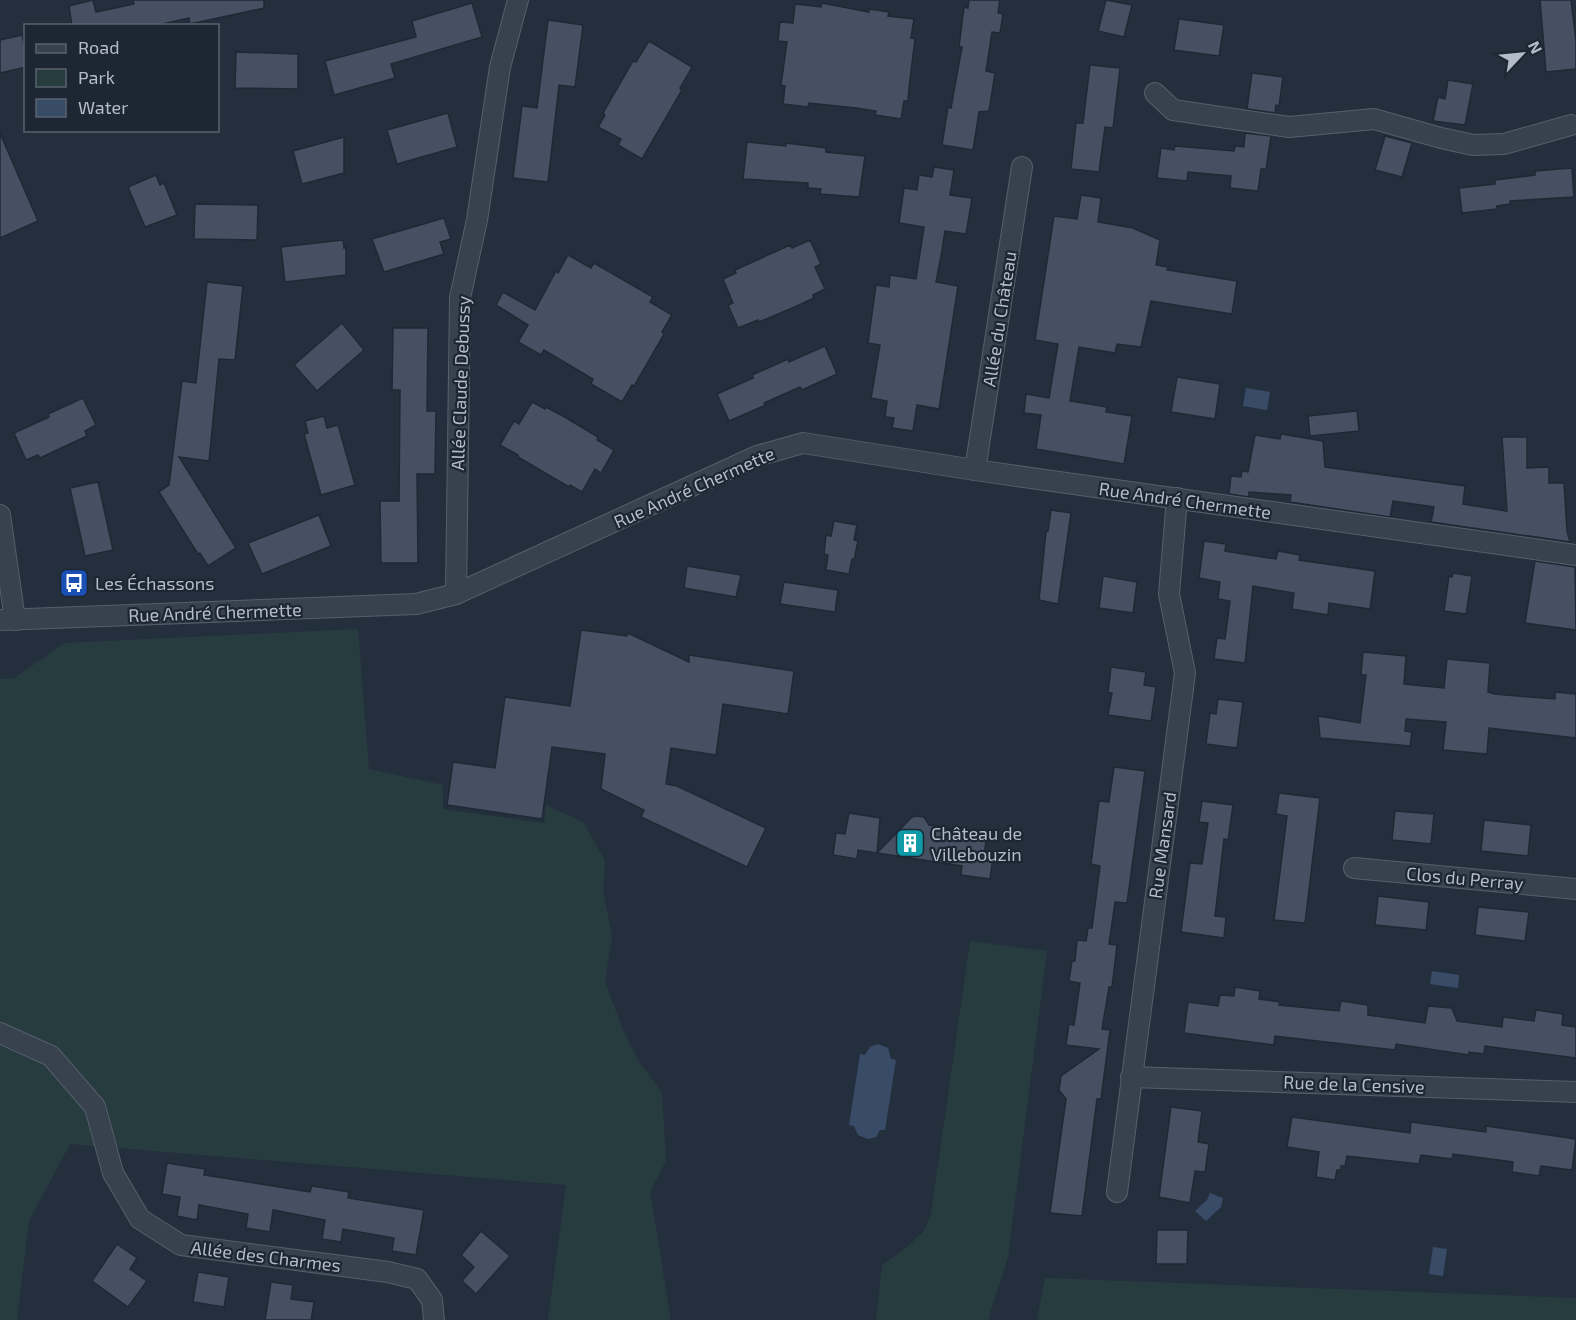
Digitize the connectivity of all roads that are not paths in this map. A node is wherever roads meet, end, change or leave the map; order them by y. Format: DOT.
graph roads {
  1 [pos="518,0"];
  2 [pos="1155,93"];
  3 [pos="1571,125"];
  4 [pos="1023,167"];
  5 [pos="975,470"];
  6 [pos="1177,498"];
  7 [pos="0,515"];
  8 [pos="1576,555"];
  9 [pos="456,594"];
  10 [pos="8,620"];
  11 [pos="1354,868"];
  12 [pos="1576,889"];
  13 [pos="0,1033"];
  14 [pos="1131,1077"];
  15 [pos="1576,1092"];
  16 [pos="1118,1192"];
  17 [pos="434,1320"];
  1 -- 9 [label="street, Allée Claude Debussy"];
  2 -- 3 [label="street"];
  4 -- 5 [label="street, Allée du Château"];
  5 -- 6 [label="street, Rue André Chermette"];
  5 -- 9 [label="street, Rue André Chermette"];
  6 -- 8 [label="street, Rue André Chermette"];
  6 -- 14 [label="street, Rue Mansard"];
  7 -- 10 [label="street"];
  9 -- 10 [label="street, Rue André Chermette"];
  11 -- 12 [label="street, Clos du Perray"];
  13 -- 17 [label="street, Allée des Charmes"];
  14 -- 15 [label="street, Rue de la Censive"];
  14 -- 16 [label="street, Rue Mansard"];
}
